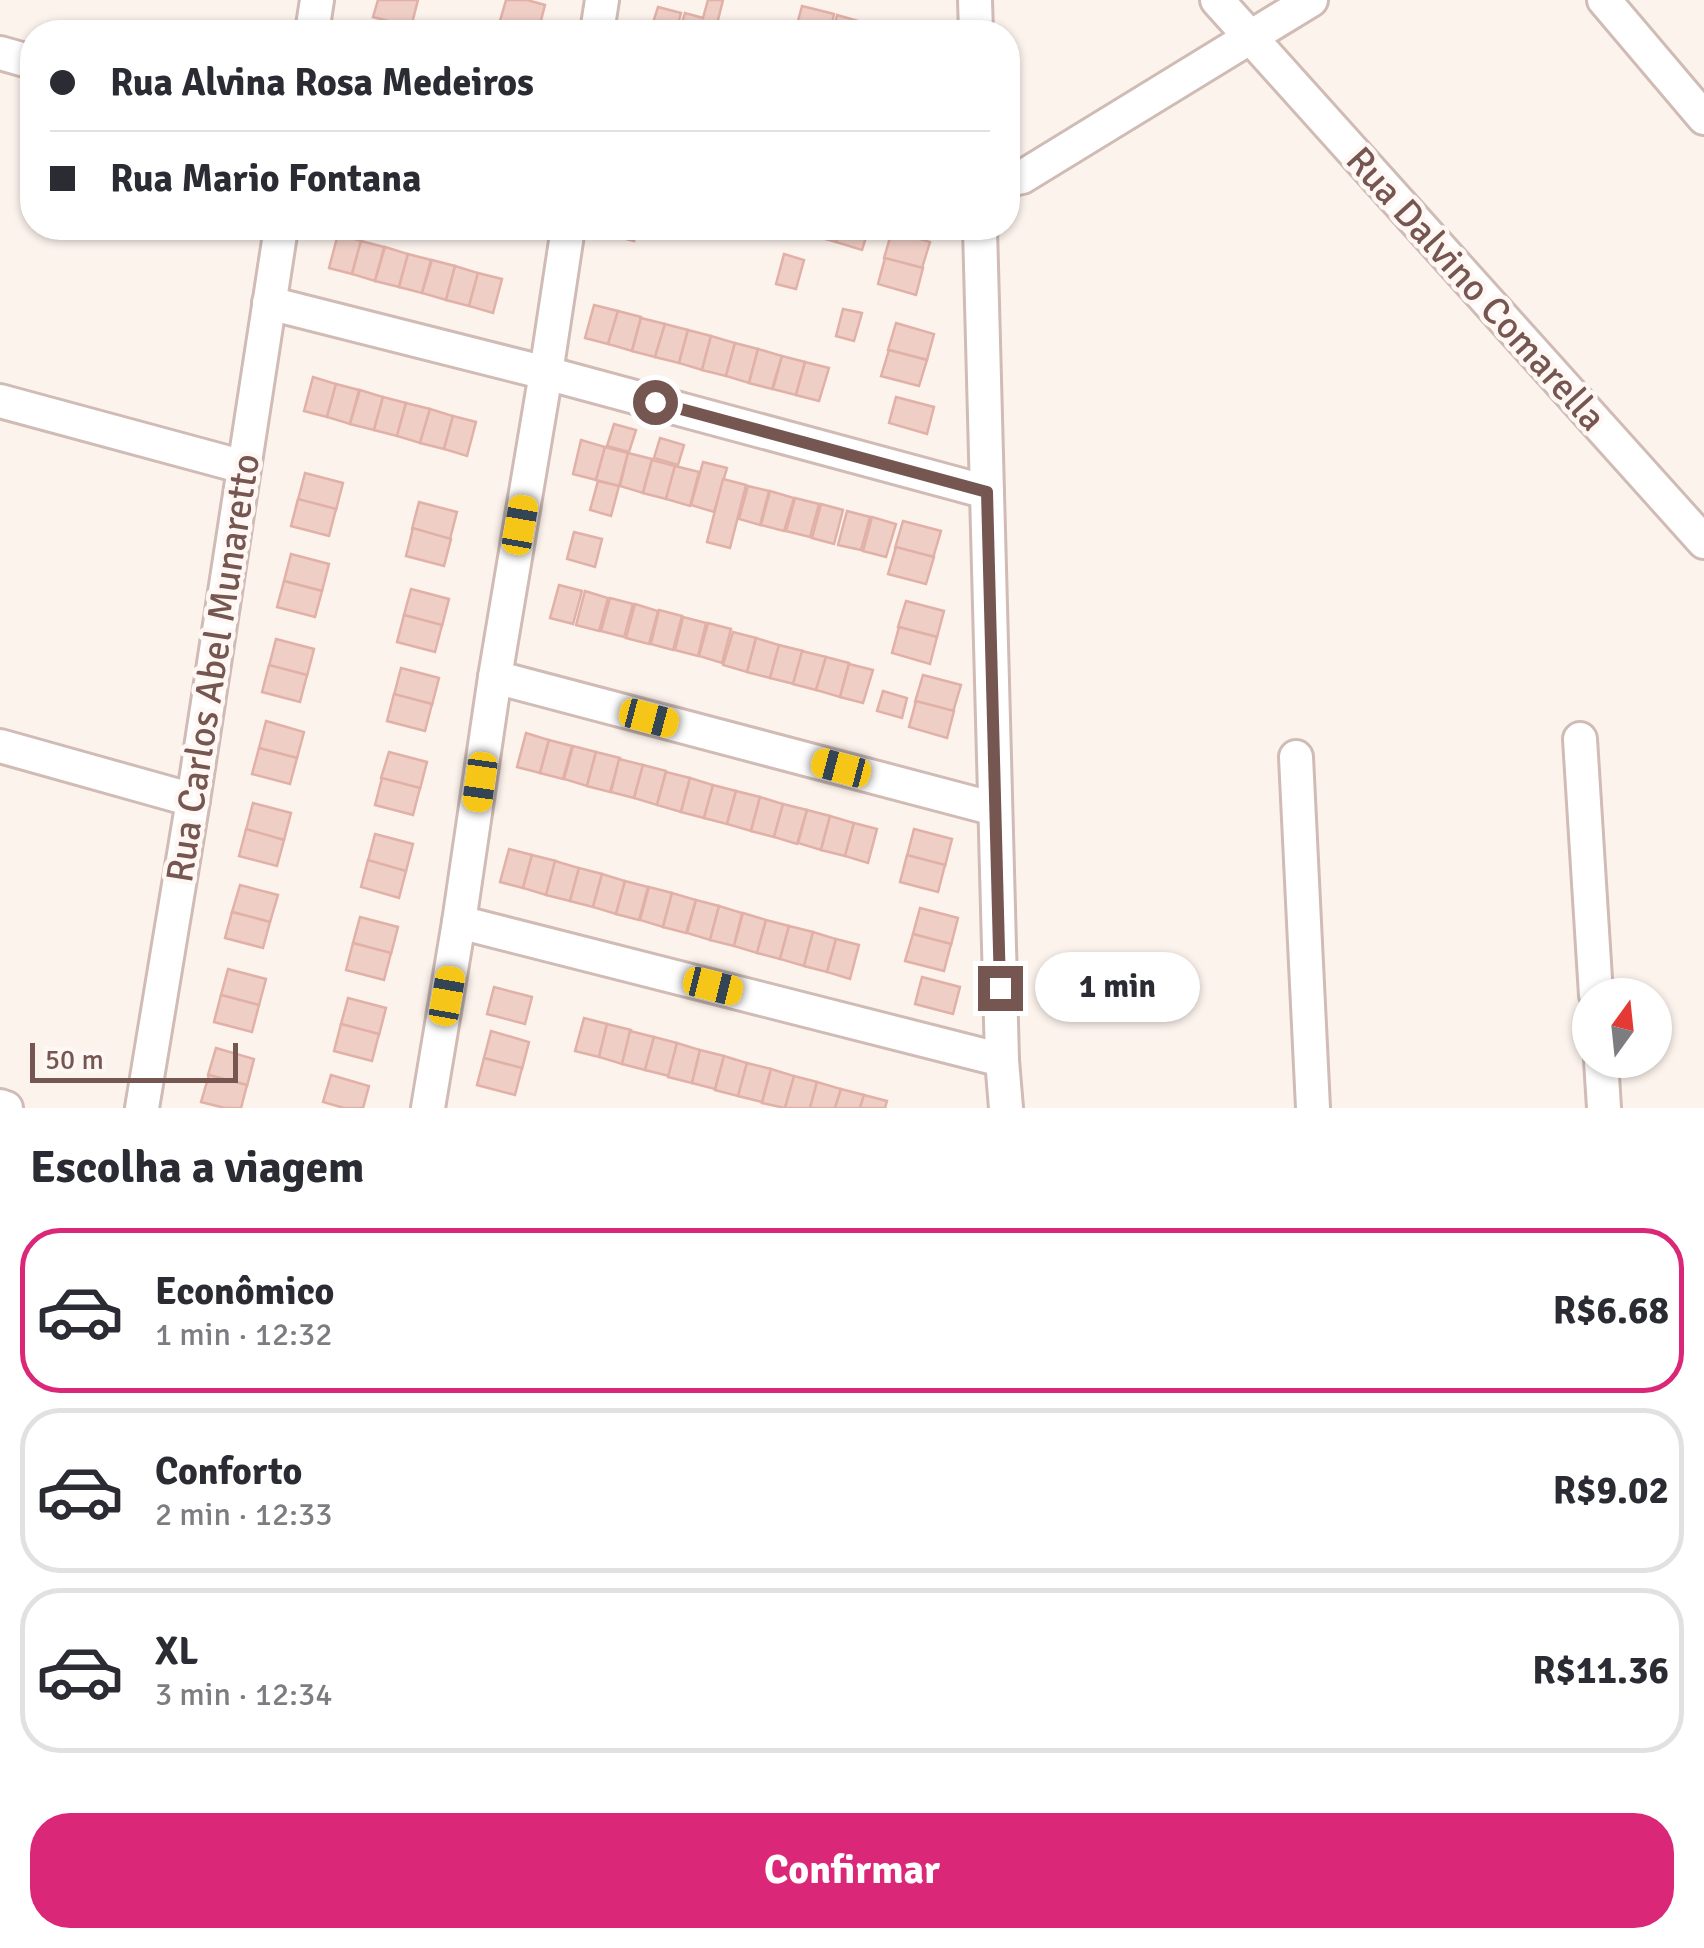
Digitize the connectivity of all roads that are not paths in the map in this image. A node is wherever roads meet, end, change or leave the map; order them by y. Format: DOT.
graph roads {
  1 [pos="1217,0"];
  2 [pos="1311,0"];
  3 [pos="1604,0"];
  4 [pos="1249,36"];
  5 [pos="1704,118"];
  6 [pos="1020,177"];
  7 [pos="279,240"];
  8 [pos="566,240"];
  9 [pos="980,240"];
  10 [pos="270,303"];
  11 [pos="546,374"];
  12 [pos="0,402"];
  13 [pos="244,467"];
  14 [pos="987,492"];
  15 [pos="1704,542"];
  16 [pos="494,677"];
  17 [pos="1580,740"];
  18 [pos="0,746"];
  19 [pos="1296,757"];
  20 [pos="193,800"];
  21 [pos="995,809"];
  22 [pos="460,922"];
  23 [pos="1595,978"];
  24 [pos="1002,1060"];
  25 [pos="1602,1078"];
  26 [pos="142,1108"];
  27 [pos="428,1108"];
  28 [pos="1006,1108"];
  29 [pos="1313,1108"];
  30 [pos="1604,1108"];
  1 -- 4 [label="street, Rua Dalvino Comarella"];
  2 -- 4 [label="street"];
  3 -- 5 [label="street"];
  4 -- 6 [label="street"];
  4 -- 15 [label="street, Rua Dalvino Comarella"];
  7 -- 10 [label="street, Rua Carlos Abel Munaretto"];
  8 -- 11 [label="street"];
  9 -- 14 [label="street"];
  10 -- 11 [label="street"];
  10 -- 13 [label="street, Rua Carlos Abel Munaretto"];
  11 -- 14 [label="street"];
  11 -- 16 [label="street"];
  12 -- 13 [label="street"];
  13 -- 20 [label="street, Rua Carlos Abel Munaretto"];
  14 -- 21 [label="street"];
  16 -- 21 [label="street"];
  16 -- 22 [label="street"];
  17 -- 23 [label="street"];
  18 -- 20 [label="street"];
  19 -- 29 [label="street"];
  20 -- 26 [label="street, Rua Carlos Abel Munaretto"];
  21 -- 24 [label="street"];
  22 -- 24 [label="street"];
  22 -- 27 [label="street"];
  24 -- 28 [label="street"];
  25 -- 30 [label="street"];
}
